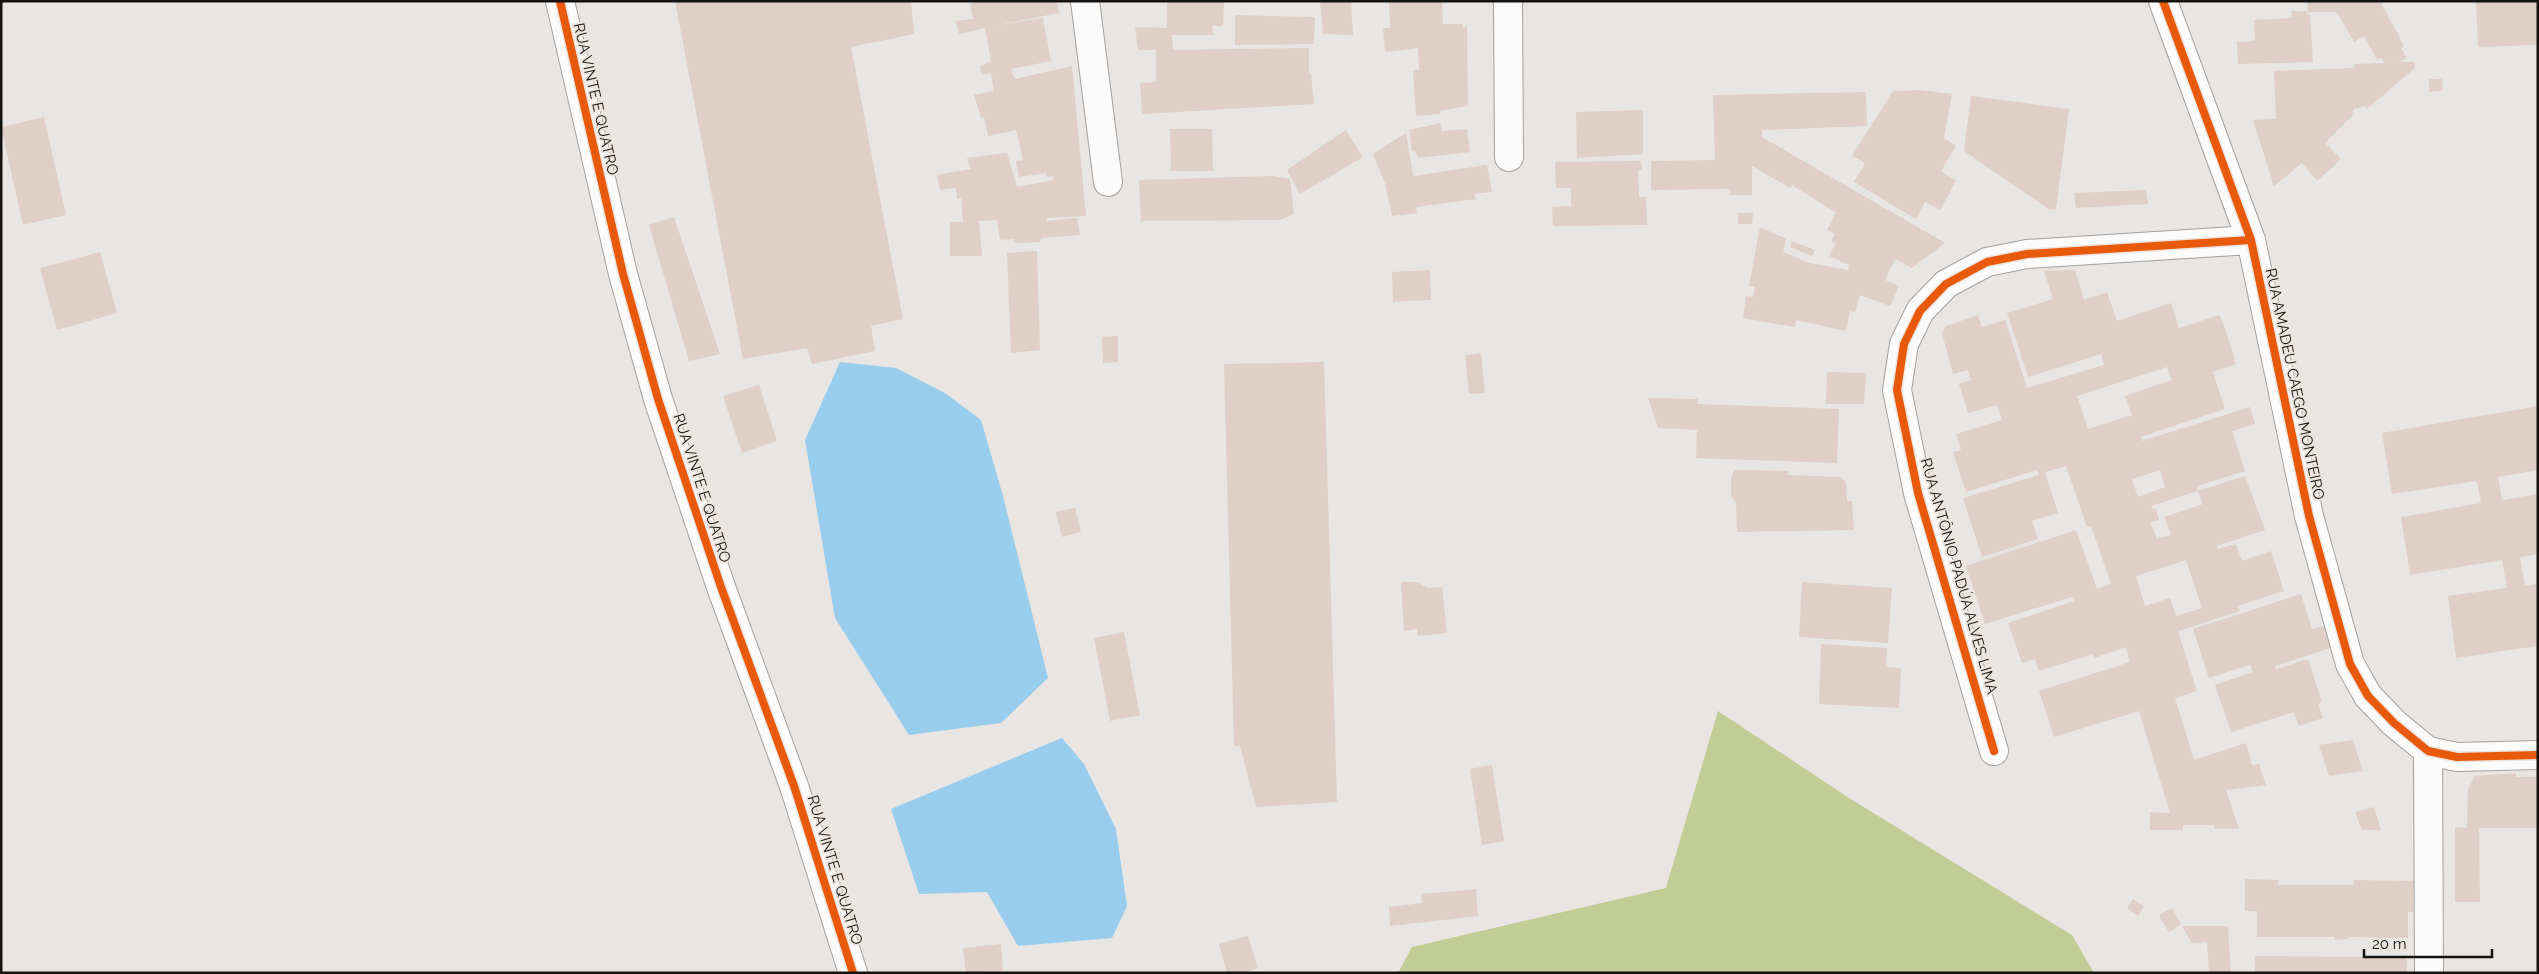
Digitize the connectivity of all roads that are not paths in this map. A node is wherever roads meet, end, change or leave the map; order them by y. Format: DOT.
graph roads {
  1 [pos="560,1"];
  2 [pos="1085,1"];
  3 [pos="1508,1"];
  4 [pos="2163,1"];
  5 [pos="1509,157"];
  6 [pos="1108,182"];
  7 [pos="2251,240"];
  8 [pos="1994,751"];
  9 [pos="2428,751"];
  10 [pos="2538,755"];
  11 [pos="852,973"];
  12 [pos="2429,973"];
  1 -- 11 [label="street, RUA VINTE E QUATRO"];
  2 -- 6 [label="street"];
  3 -- 5 [label="street"];
  4 -- 7 [label="street, RUA AMADEU CAEGO MONTEIRO"];
  7 -- 8 [label="street, RUA ANTÔNIO PADÚA ALVES LIMA"];
  7 -- 9 [label="street, RUA AMADEU CAEGO MONTEIRO"];
  9 -- 10 [label="street"];
  9 -- 12 [label="street"];
}
